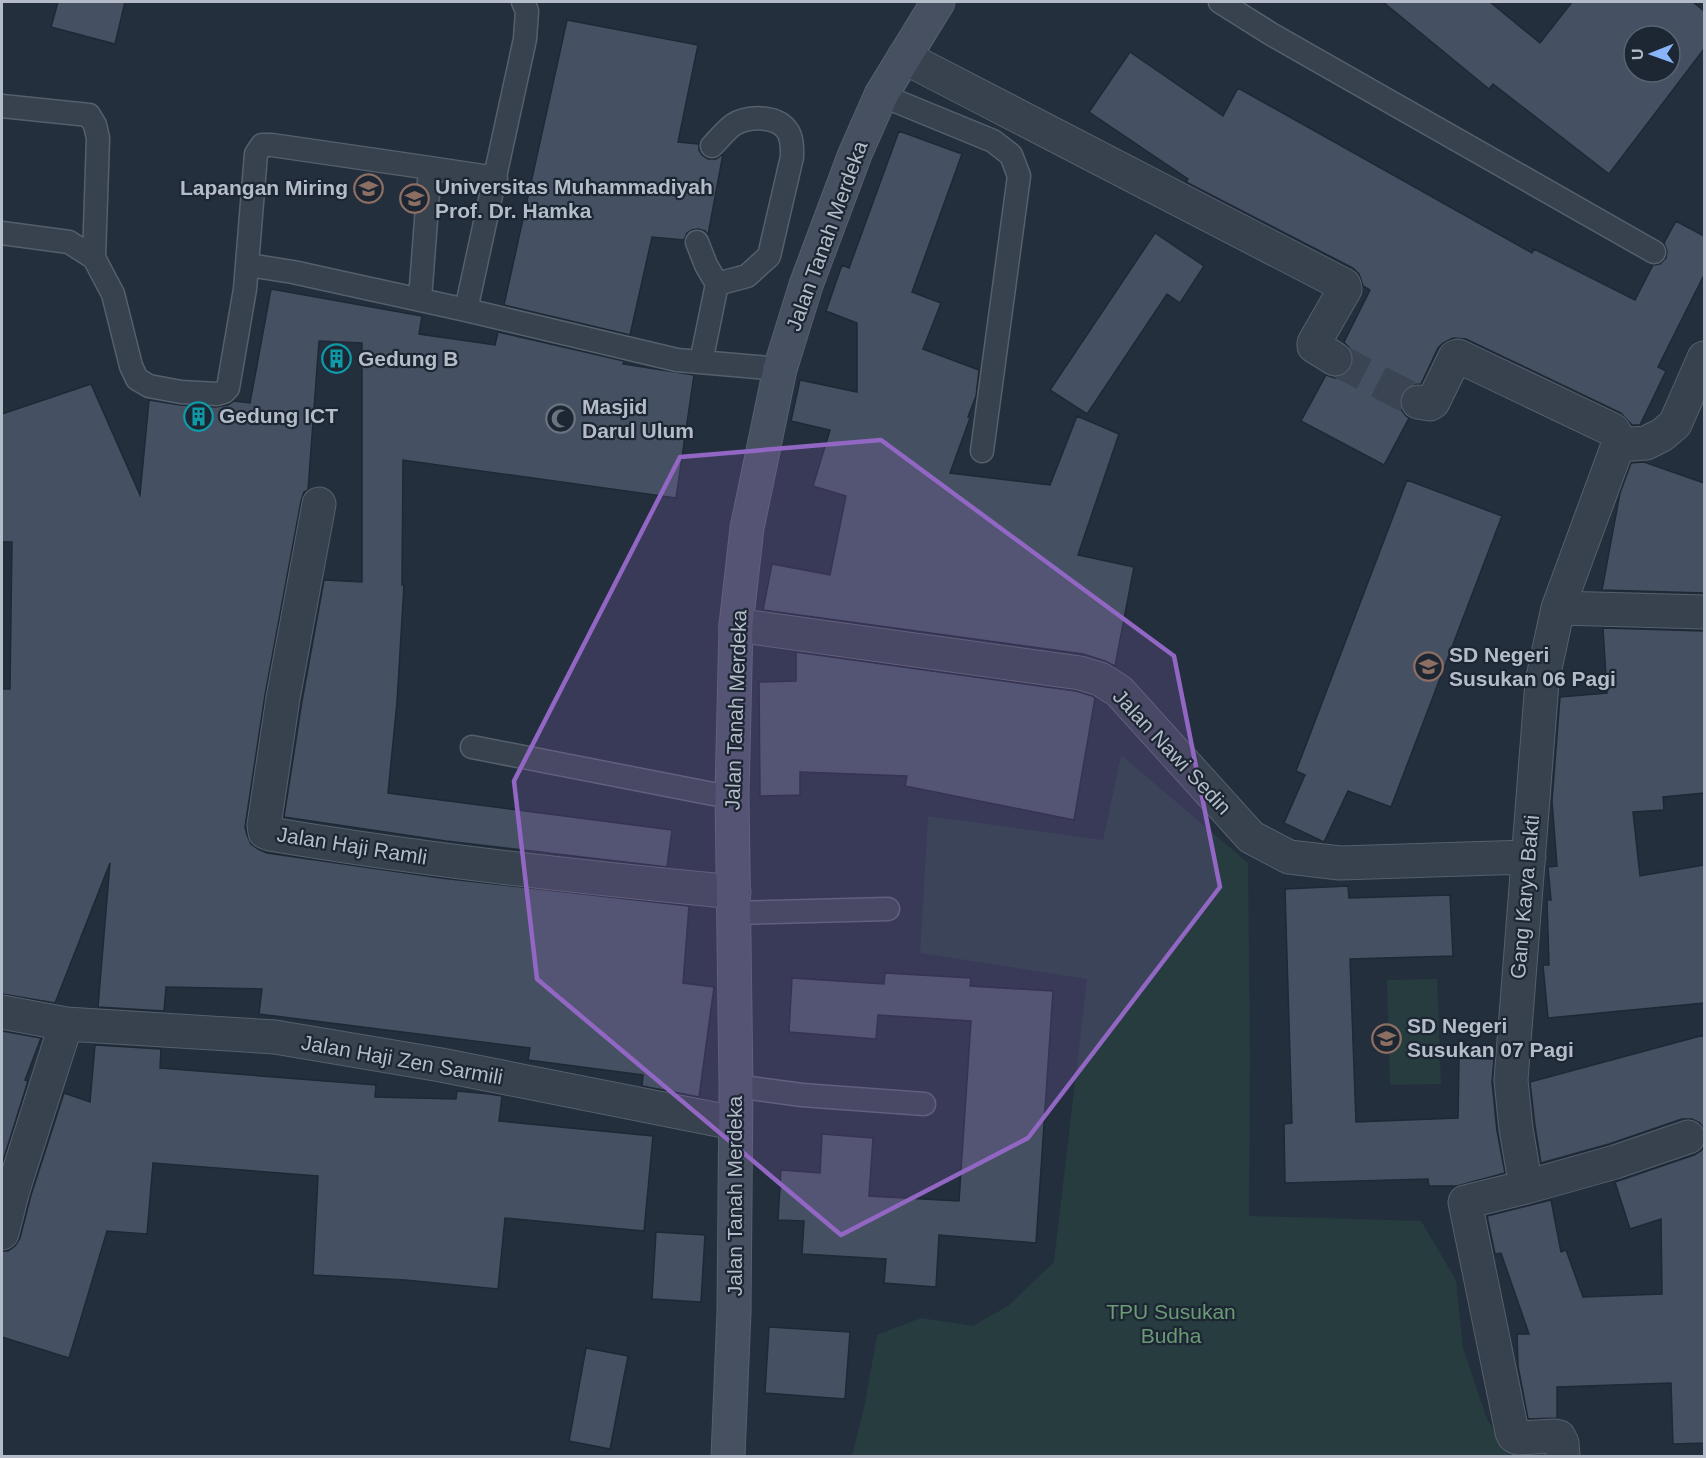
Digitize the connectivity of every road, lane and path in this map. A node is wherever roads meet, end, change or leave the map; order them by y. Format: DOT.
graph roads {
  1 [pos="523,2"];
  2 [pos="938,2"];
  3 [pos="1220,2"];
  4 [pos="904,57"];
  5 [pos="881,95"];
  6 [pos="2,106"];
  7 [pos="712,146"];
  8 [pos="430,168"];
  9 [pos="496,178"];
  10 [pos="2,233"];
  11 [pos="697,242"];
  12 [pos="1654,252"];
  13 [pos="94,258"];
  14 [pos="248,265"];
  15 [pos="717,284"];
  16 [pos="420,300"];
  17 [pos="466,310"];
  18 [pos="1704,358"];
  19 [pos="1335,359"];
  20 [pos="701,362"];
  21 [pos="780,369"];
  22 [pos="1418,402"];
  23 [pos="1618,441"];
  24 [pos="982,451"];
  25 [pos="320,504"];
  26 [pos="1558,608"];
  27 [pos="1704,612"];
  28 [pos="736,625"];
  29 [pos="472,747"];
  30 [pos="732,794"];
  31 [pos="1529,857"];
  32 [pos="734,903"];
  33 [pos="888,909"];
  34 [pos="2,1012"];
  35 [pos="66,1024"];
  36 [pos="736,1086"];
  37 [pos="924,1104"];
  38 [pos="734,1123"];
  39 [pos="1688,1137"];
  40 [pos="1526,1187"];
  41 [pos="2,1233"];
  42 [pos="728,1456"];
  43 [pos="1563,1456"];
  1 -- 9 [label="lane"];
  2 -- 4 [label="street, Jalan Tanah Merdeka"];
  3 -- 12 [label="lane"];
  4 -- 5 [label="street, Jalan Tanah Merdeka"];
  4 -- 19 [label="street"];
  5 -- 21 [label="street, Jalan Tanah Merdeka"];
  5 -- 24 [label="lane"];
  6 -- 13 [label="lane"];
  7 -- 15 [label="lane"];
  8 -- 9 [label="lane"];
  8 -- 14 [label="lane"];
  8 -- 16 [label="lane"];
  9 -- 17 [label="lane"];
  10 -- 13 [label="lane"];
  11 -- 15 [label="lane"];
  13 -- 14 [label="lane"];
  14 -- 16 [label="lane"];
  15 -- 20 [label="lane"];
  16 -- 17 [label="lane"];
  17 -- 20 [label="lane"];
  18 -- 23 [label="street"];
  20 -- 21 [label="lane"];
  21 -- 28 [label="street, Jalan Tanah Merdeka"];
  22 -- 23 [label="street"];
  23 -- 26 [label="street, Gang Karya Bakti"];
  25 -- 32 [label="street, Jalan Haji Ramli"];
  26 -- 27 [label="street"];
  26 -- 31 [label="street, Gang Karya Bakti"];
  28 -- 30 [label="street, Jalan Tanah Merdeka"];
  28 -- 31 [label="street, Jalan Nawi Sedin"];
  29 -- 30 [label="lane"];
  30 -- 32 [label="street, Jalan Tanah Merdeka"];
  31 -- 40 [label="street, Gang Karya Bakti"];
  32 -- 33 [label="lane"];
  32 -- 36 [label="street, Jalan Tanah Merdeka"];
  34 -- 35 [label="street, Jalan Haji Zen Sarmili"];
  35 -- 38 [label="street, Jalan Haji Zen Sarmili"];
  35 -- 41 [label="street"];
  36 -- 37 [label="lane"];
  36 -- 38 [label="street, Jalan Tanah Merdeka"];
  38 -- 42 [label="street, Jalan Tanah Merdeka"];
  39 -- 40 [label="street"];
  40 -- 43 [label="street"];
}
